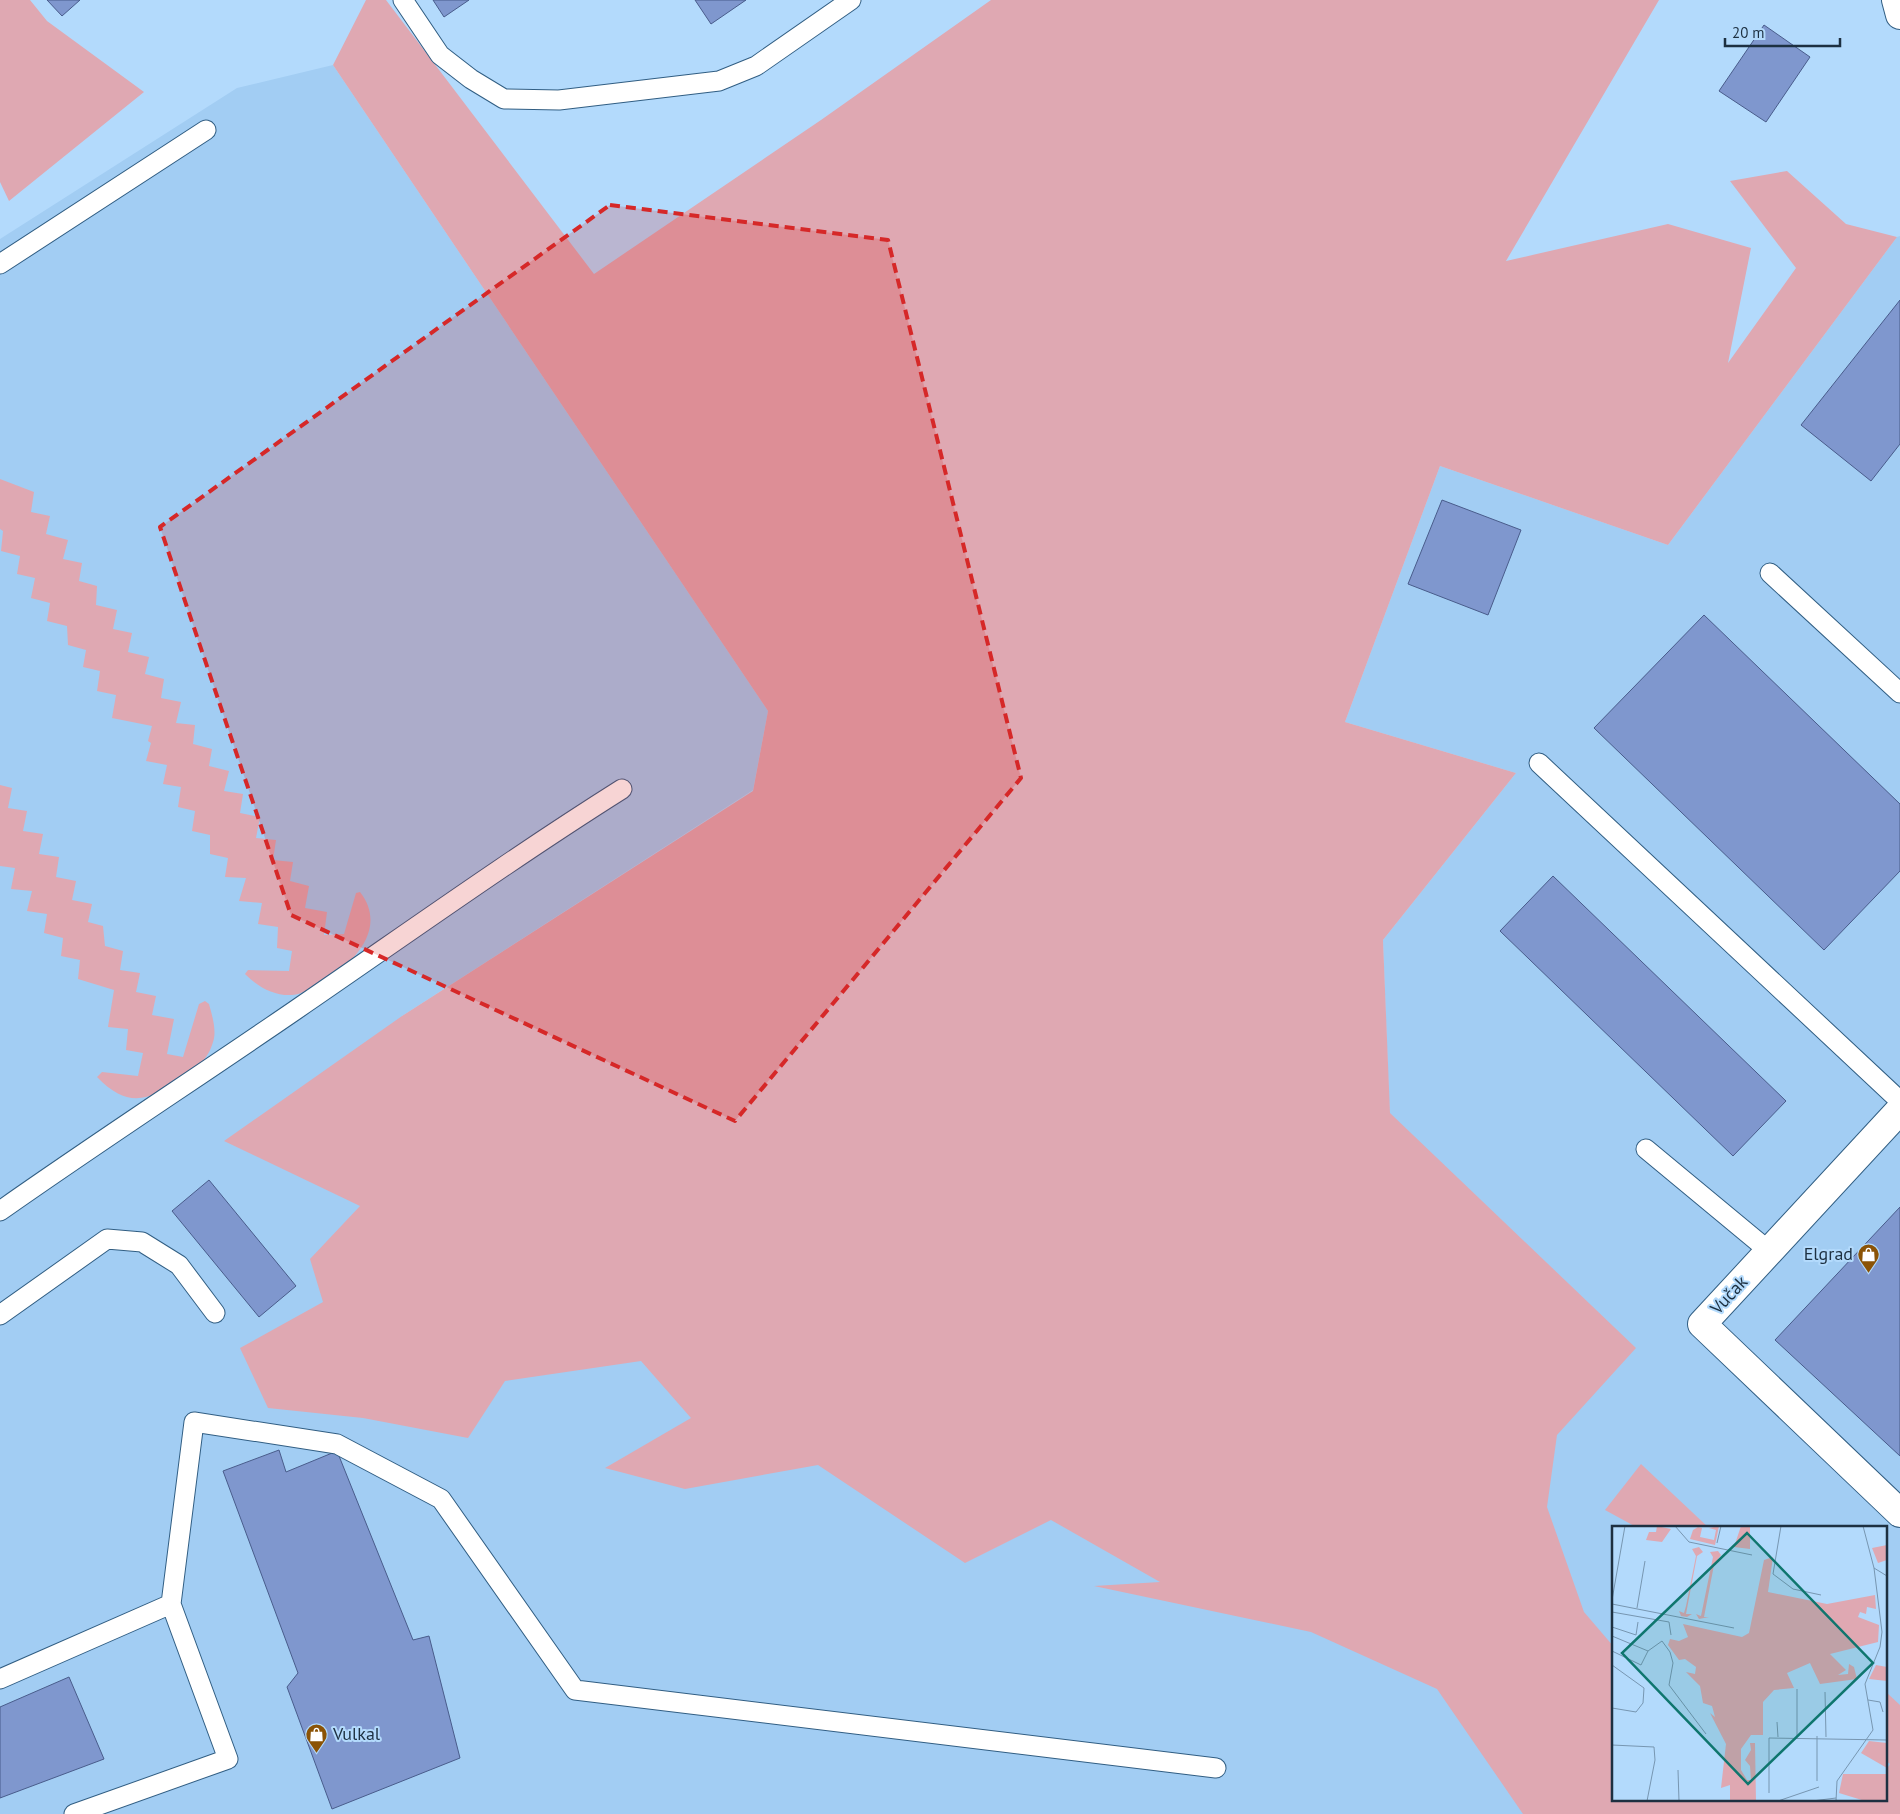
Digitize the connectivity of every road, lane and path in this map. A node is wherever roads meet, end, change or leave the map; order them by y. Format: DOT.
graph roads {
  1 [pos="403,0"];
  2 [pos="852,0"];
  3 [pos="1896,0"];
  4 [pos="1900,15"];
  5 [pos="206,130"];
  6 [pos="0,264"];
  7 [pos="1770,573"];
  8 [pos="1900,693"];
  9 [pos="1539,763"];
  10 [pos="622,789"];
  11 [pos="1900,1101"];
  12 [pos="1900,1110"];
  13 [pos="1646,1149"];
  14 [pos="0,1212"];
  15 [pos="1769,1251"];
  16 [pos="215,1313"];
  17 [pos="0,1315"];
  18 [pos="1900,1514"];
  19 [pos="171,1604"];
  20 [pos="0,1679"];
  21 [pos="1216,1768"];
  22 [pos="74,1814"];
  1 -- 2 [label="lane"];
  3 -- 4 [label="street"];
  5 -- 6 [label="lane"];
  7 -- 8 [label="lane"];
  9 -- 11 [label="lane"];
  10 -- 14 [label="lane"];
  12 -- 15 [label="street, Vučak"];
  13 -- 15 [label="lane"];
  15 -- 18 [label="street, Vučak"];
  16 -- 17 [label="lane"];
  19 -- 20 [label="lane"];
  19 -- 21 [label="lane"];
  19 -- 22 [label="lane"];
}
